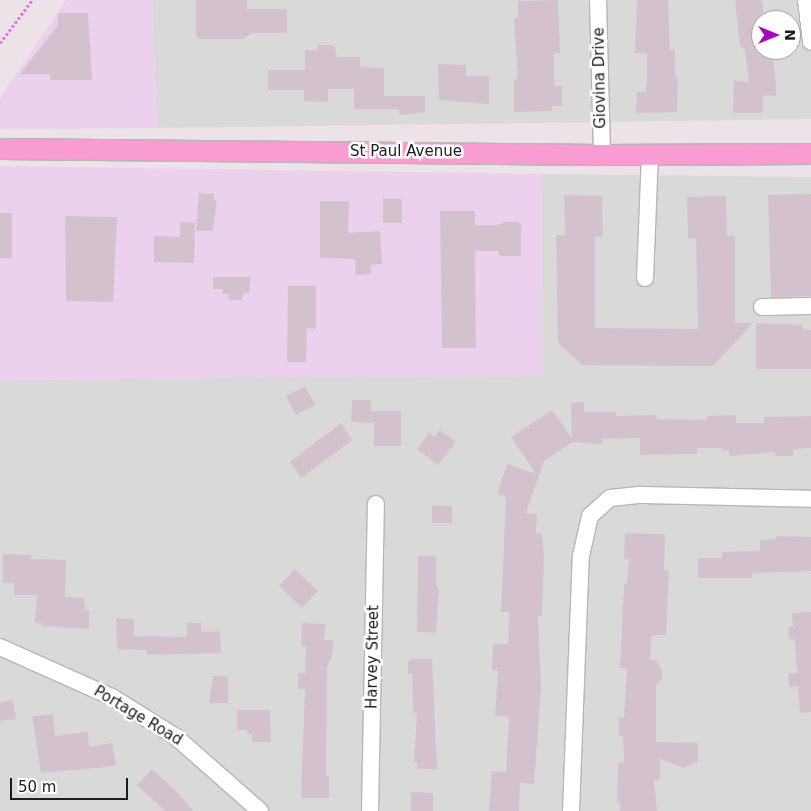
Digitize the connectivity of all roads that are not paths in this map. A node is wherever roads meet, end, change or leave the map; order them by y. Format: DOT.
graph roads {
  1 [pos="598,0"];
  2 [pos="806,0"];
  3 [pos="811,42"];
  4 [pos="0,149"];
  5 [pos="811,154"];
  6 [pos="602,155"];
  7 [pos="650,155"];
  8 [pos="645,278"];
  9 [pos="811,306"];
  10 [pos="762,307"];
  11 [pos="811,499"];
  12 [pos="376,504"];
  13 [pos="0,647"];
  14 [pos="260,811"];
  15 [pos="370,811"];
  16 [pos="571,811"];
  1 -- 6 [label="street, Giovina Drive"];
  2 -- 3 [label="street"];
  4 -- 6 [label="main road, St Paul Avenue"];
  5 -- 7 [label="main road, St Paul Avenue"];
  6 -- 7 [label="main road, St Paul Avenue"];
  7 -- 8 [label="street"];
  9 -- 10 [label="street"];
  11 -- 16 [label="street"];
  12 -- 15 [label="street, Harvey Street"];
  13 -- 14 [label="street, Portage Road"];
}
